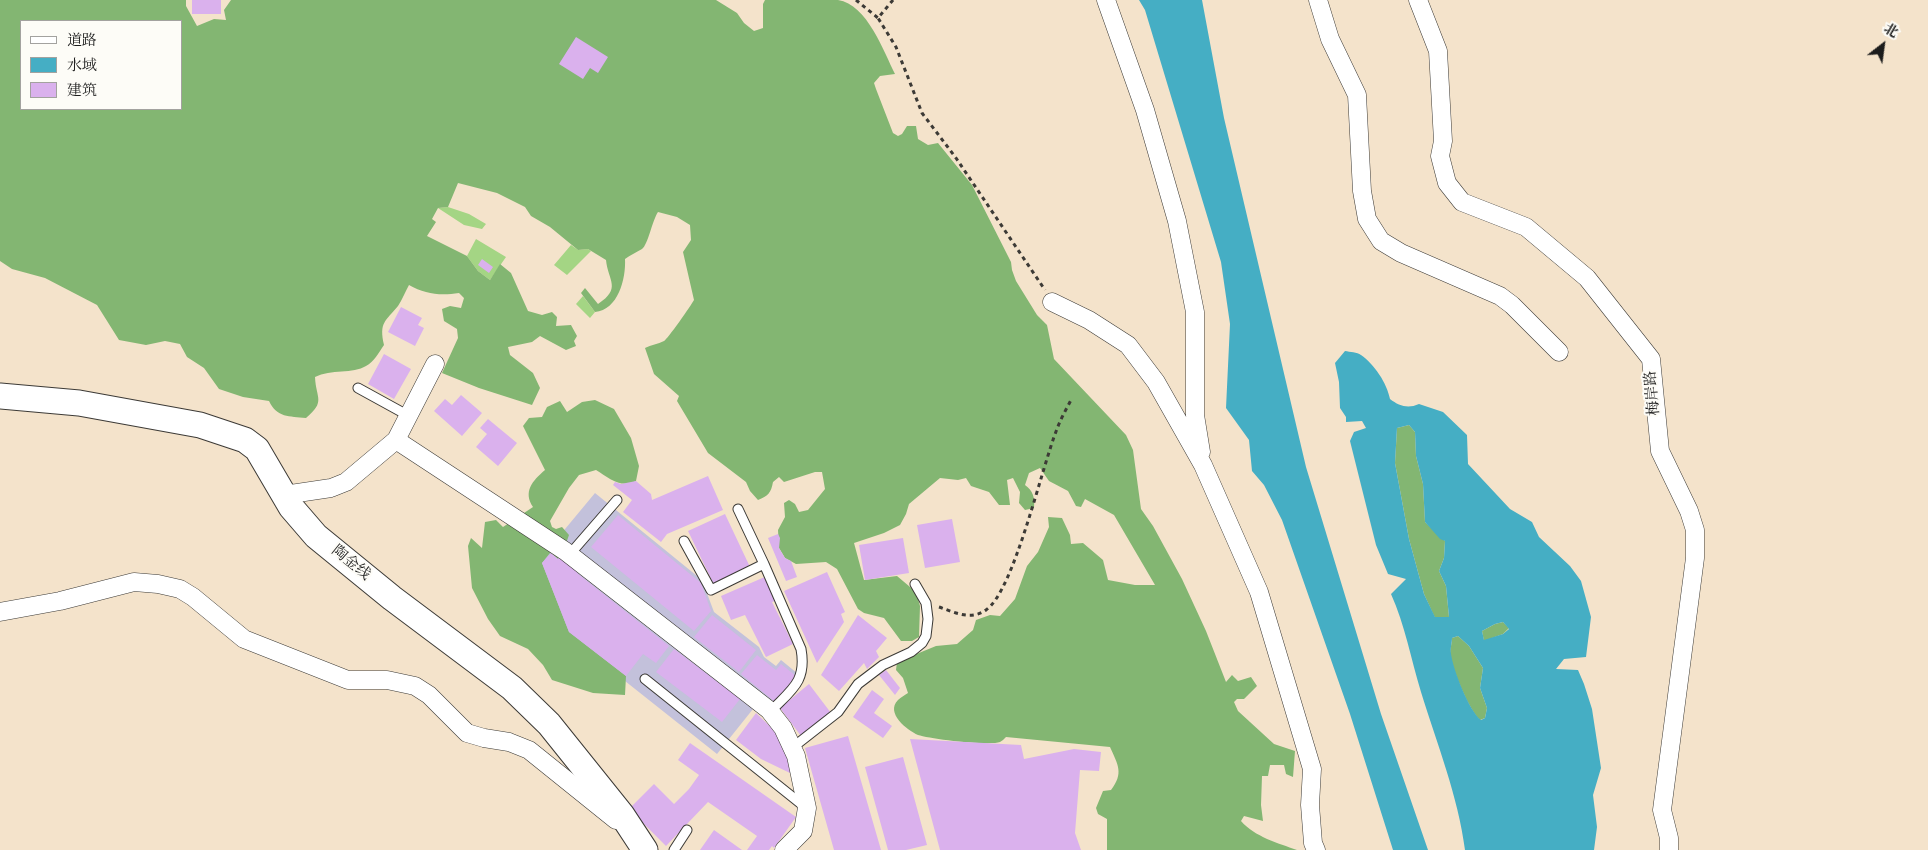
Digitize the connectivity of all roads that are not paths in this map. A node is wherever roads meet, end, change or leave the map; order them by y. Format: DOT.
graph roads {
  1 [pos="1106,0"];
  2 [pos="1318,0"];
  3 [pos="1418,0"];
  4 [pos="1052,302"];
  5 [pos="1559,352"];
  6 [pos="435,364"];
  7 [pos="358,388"];
  8 [pos="0,396"];
  9 [pos="409,416"];
  10 [pos="396,440"];
  11 [pos="1204,465"];
  12 [pos="284,495"];
  13 [pos="617,500"];
  14 [pos="738,509"];
  15 [pos="684,541"];
  16 [pos="570,554"];
  17 [pos="764,564"];
  18 [pos="915,584"];
  19 [pos="0,612"];
  20 [pos="644,679"];
  21 [pos="770,712"];
  22 [pos="792,748"];
  23 [pos="807,808"];
  24 [pos="687,830"];
  25 [pos="640,842"];
  26 [pos="794,847"];
  27 [pos="674,850"];
  28 [pos="1316,850"];
  29 [pos="1669,850"];
  1 -- 11 [label="street"];
  2 -- 5 [label="street"];
  3 -- 29 [label="street, 梅岸路"];
  4 -- 11 [label="street"];
  6 -- 9 [label="street"];
  7 -- 9 [label="lane"];
  8 -- 12 [label="street, 陶金线"];
  9 -- 10 [label="street"];
  10 -- 12 [label="street"];
  10 -- 16 [label="street"];
  11 -- 28 [label="street"];
  12 -- 25 [label="street, 陶金线"];
  13 -- 16 [label="lane"];
  14 -- 17 [label="lane"];
  15 -- 17 [label="lane"];
  16 -- 21 [label="street"];
  17 -- 21 [label="lane"];
  18 -- 22 [label="lane"];
  19 -- 25 [label="street"];
  20 -- 23 [label="lane"];
  21 -- 22 [label="street"];
  22 -- 23 [label="street"];
  23 -- 26 [label="street"];
  24 -- 27 [label="lane"];
}
